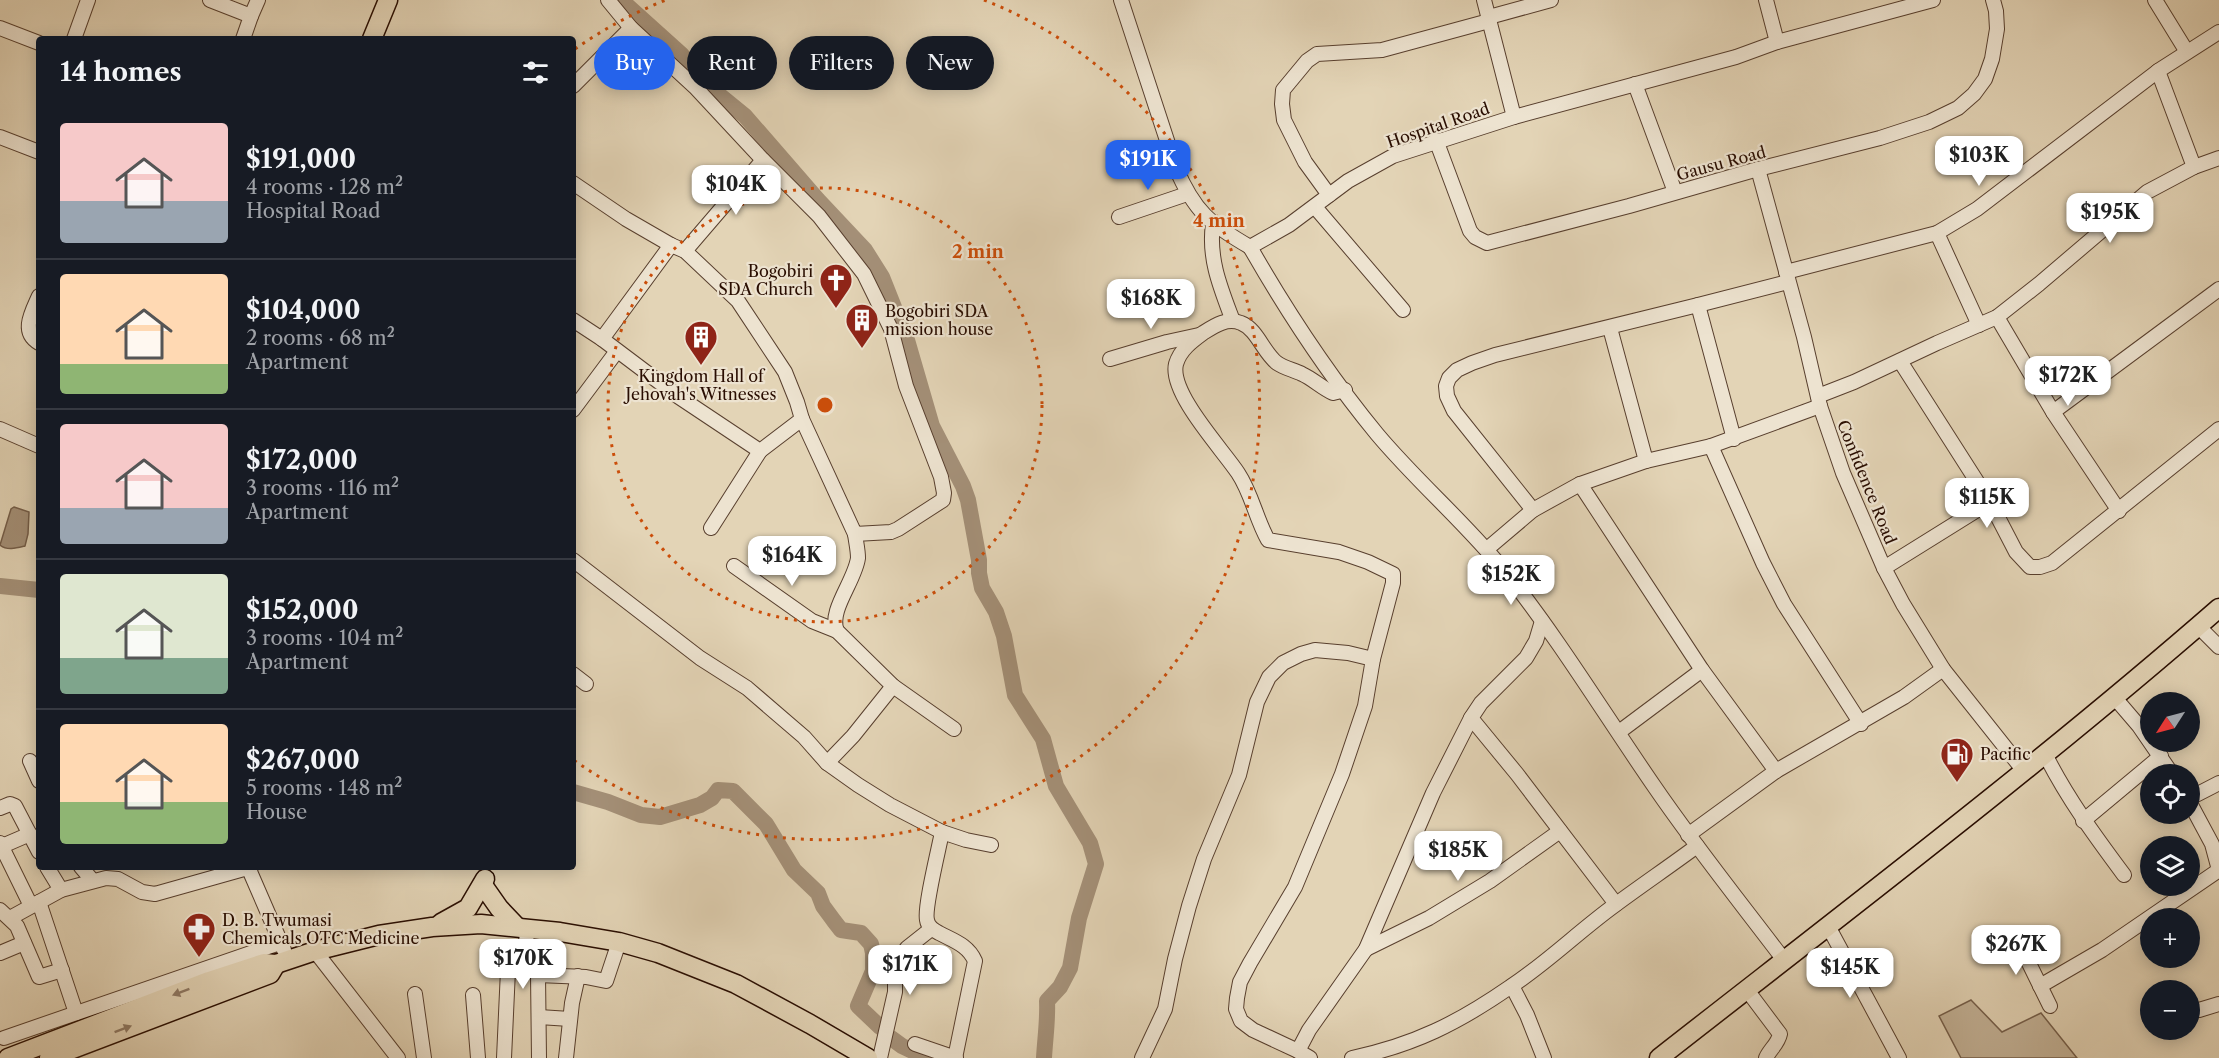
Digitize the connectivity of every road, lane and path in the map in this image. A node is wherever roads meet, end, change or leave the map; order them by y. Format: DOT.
graph roads {
  1 [pos="88,0"];
  2 [pos="210,0"];
  3 [pos="258,0"];
  4 [pos="388,0"];
  5 [pos="608,0"];
  6 [pos="1121,0"];
  7 [pos="1484,0"];
  8 [pos="1551,0"];
  9 [pos="1766,0"];
  10 [pos="1934,0"];
  11 [pos="1993,0"];
  12 [pos="2155,0"];
  13 [pos="251,16"];
  14 [pos="1489,20"];
  15 [pos="0,28"];
  16 [pos="631,28"];
  17 [pos="2219,32"];
  18 [pos="75,36"];
  19 [pos="244,36"];
  20 [pos="373,36"];
  21 [pos="36,42"];
  22 [pos="1777,42"];
  23 [pos="2187,52"];
  24 [pos="2158,71"];
  25 [pos="576,83"];
  26 [pos="1635,84"];
  27 [pos="1514,117"];
  28 [pos="0,138"];
  29 [pos="1436,140"];
  30 [pos="36,151"];
  31 [pos="2219,158"];
  32 [pos="763,160"];
  33 [pos="2194,167"];
  34 [pos="1758,169"];
  35 [pos="576,185"];
  36 [pos="1675,192"];
  37 [pos="1187,194"];
  38 [pos="1329,195"];
  39 [pos="1315,207"];
  40 [pos="1119,217"];
  41 [pos="1213,224"];
  42 [pos="1937,232"];
  43 [pos="671,245"];
  44 [pos="1250,247"];
  45 [pos="685,251"];
  46 [pos="1787,277"];
  47 [pos="2219,289"];
  48 [pos="36,303"];
  49 [pos="1698,305"];
  50 [pos="1403,310"];
  51 [pos="1997,317"];
  52 [pos="1233,321"];
  53 [pos="576,322"];
  54 [pos="1979,325"];
  55 [pos="1610,328"];
  56 [pos="1201,334"];
  57 [pos="602,339"];
  58 [pos="36,341"];
  59 [pos="617,351"];
  60 [pos="1110,359"];
  61 [pos="1900,361"];
  62 [pos="1345,390"];
  63 [pos="1819,401"];
  64 [pos="576,406"];
  65 [pos="2053,412"];
  66 [pos="802,419"];
  67 [pos="0,429"];
  68 [pos="2219,429"];
  69 [pos="1734,439"];
  70 [pos="36,445"];
  71 [pos="1712,446"];
  72 [pos="760,451"];
  73 [pos="1646,461"];
  74 [pos="1580,484"];
  75 [pos="1990,502"];
  76 [pos="1533,510"];
  77 [pos="2119,511"];
  78 [pos="711,528"];
  79 [pos="855,534"];
  80 [pos="1486,549"];
  81 [pos="576,562"];
  82 [pos="734,566"];
  83 [pos="1884,568"];
  84 [pos="2219,608"];
  85 [pos="1542,621"];
  86 [pos="2198,626"];
  87 [pos="837,631"];
  88 [pos="2219,647"];
  89 [pos="1373,659"];
  90 [pos="1943,669"];
  91 [pos="1702,670"];
  92 [pos="576,676"];
  93 [pos="586,684"];
  94 [pos="893,686"];
  95 [pos="2115,698"];
  96 [pos="1471,718"];
  97 [pos="1861,724"];
  98 [pos="954,729"];
  99 [pos="1619,732"];
  100 [pos="2045,754"];
  101 [pos="2161,756"];
  102 [pos="30,761"];
  103 [pos="827,763"];
  104 [pos="2166,764"];
  105 [pos="1776,771"];
  106 [pos="2024,771"];
  107 [pos="36,774"];
  108 [pos="2219,783"];
  109 [pos="2200,794"];
  110 [pos="0,808"];
  111 [pos="2200,820"];
  112 [pos="2083,821"];
  113 [pos="1560,831"];
  114 [pos="942,832"];
  115 [pos="30,834"];
  116 [pos="1693,840"];
  117 [pos="991,845"];
  118 [pos="1,846"];
  119 [pos="36,846"];
  120 [pos="49,870"];
  121 [pos="84,870"];
  122 [pos="239,870"];
  123 [pos="250,870"];
  124 [pos="118,873"];
  125 [pos="2124,875"];
  126 [pos="485,878"];
  127 [pos="93,881"];
  128 [pos="61,890"];
  129 [pos="35,904"];
  130 [pos="1616,904"];
  131 [pos="5,914"];
  132 [pos="481,924"];
  133 [pos="1828,926"];
  134 [pos="432,927"];
  135 [pos="522,927"];
  136 [pos="931,929"];
  137 [pos="619,942"];
  138 [pos="24,943"];
  139 [pos="280,943"];
  140 [pos="1366,949"];
  141 [pos="315,951"];
  142 [pos="0,953"];
  143 [pos="2024,953"];
  144 [pos="524,954"];
  145 [pos="1784,960"];
  146 [pos="282,962"];
  147 [pos="62,970"];
  148 [pos="538,975"];
  149 [pos="578,976"];
  150 [pos="1512,986"];
  151 [pos="2040,986"];
  152 [pos="1747,990"];
  153 [pos="415,994"];
  154 [pos="472,995"];
  155 [pos="2219,1004"];
  156 [pos="2050,1006"];
  157 [pos="2200,1010"];
  158 [pos="76,1013"];
  159 [pos="539,1017"];
  160 [pos="570,1018"];
  161 [pos="4,1038"];
  162 [pos="915,1044"];
  163 [pos="1304,1054"];
  164 [pos="8,1058"];
  165 [pos="49,1058"];
  166 [pos="398,1058"];
  167 [pos="424,1058"];
  168 [pos="478,1058"];
  169 [pos="504,1058"];
  170 [pos="539,1058"];
  171 [pos="566,1058"];
  172 [pos="868,1058"];
  173 [pos="880,1058"];
  174 [pos="956,1058"];
  175 [pos="1142,1058"];
  176 [pos="1352,1058"];
  177 [pos="1544,1058"];
  178 [pos="1659,1058"];
  179 [pos="1766,1058"];
  180 [pos="1899,1058"];
  1 -- 18 [label="street"];
  2 -- 13 [label="street"];
  3 -- 13 [label="street"];
  4 -- 20 [label="main road"];
  5 -- 16 [label="street"];
  6 -- 37 [label="street"];
  7 -- 14 [label="street"];
  8 -- 14 [label="street"];
  9 -- 22 [label="street"];
  10 -- 22 [label="street, Hospital Road"];
  11 -- 34 [label="street, Gausu Road"];
  12 -- 23 [label="street"];
  13 -- 19 [label="street"];
  14 -- 27 [label="street"];
  14 -- 38 [label="street"];
  15 -- 21 [label="street"];
  16 -- 25 [label="street"];
  16 -- 32 [label="street"];
  17 -- 23 [label="street"];
  22 -- 26 [label="street, Hospital Road"];
  23 -- 24 [label="street"];
  24 -- 33 [label="street"];
  24 -- 42 [label="street"];
  26 -- 27 [label="street, Hospital Road"];
  26 -- 36 [label="street"];
  27 -- 29 [label="street, Hospital Road"];
  28 -- 30 [label="street"];
  29 -- 36 [label="street, Gausu Road"];
  29 -- 38 [label="street, Hospital Road"];
  31 -- 33 [label="street"];
  32 -- 45 [label="street"];
  32 -- 79 [label="street"];
  33 -- 51 [label="street"];
  34 -- 36 [label="street, Gausu Road"];
  34 -- 46 [label="street, Confidence Road"];
  35 -- 43 [label="street"];
  37 -- 40 [label="street"];
  37 -- 41 [label="street"];
  38 -- 39 [label="street, Hospital Road"];
  39 -- 44 [label="street, Hospital Road"];
  39 -- 50 [label="street"];
  41 -- 44 [label="street"];
  41 -- 52 [label="street"];
  42 -- 46 [label="street"];
  42 -- 54 [label="street"];
  43 -- 45 [label="street"];
  43 -- 57 [label="street"];
  44 -- 62 [label="street"];
  45 -- 66 [label="street"];
  46 -- 49 [label="street"];
  46 -- 63 [label="street, Confidence Road"];
  47 -- 65 [label="street"];
  48 -- 58 [label="street"];
  49 -- 55 [label="street"];
  49 -- 69 [label="street"];
  51 -- 54 [label="street"];
  51 -- 65 [label="street"];
  52 -- 56 [label="street"];
  52 -- 62 [label="street"];
  53 -- 57 [label="street"];
  54 -- 61 [label="street"];
  55 -- 73 [label="street"];
  55 -- 76 [label="street"];
  56 -- 60 [label="street"];
  56 -- 89 [label="street"];
  57 -- 59 [label="street"];
  59 -- 64 [label="street"];
  59 -- 72 [label="street"];
  61 -- 63 [label="street"];
  61 -- 75 [label="street"];
  62 -- 80 [label="street"];
  63 -- 69 [label="street"];
  63 -- 83 [label="street, Confidence Road"];
  65 -- 77 [label="street"];
  66 -- 72 [label="street"];
  66 -- 79 [label="street"];
  67 -- 70 [label="street"];
  68 -- 77 [label="street"];
  69 -- 71 [label="street"];
  71 -- 73 [label="street"];
  71 -- 97 [label="street"];
  72 -- 78 [label="street"];
  73 -- 74 [label="street"];
  74 -- 76 [label="street"];
  74 -- 91 [label="street"];
  75 -- 77 [label="street"];
  75 -- 83 [label="street"];
  76 -- 80 [label="street"];
  79 -- 87 [label="street"];
  80 -- 85 [label="street"];
  81 -- 103 [label="street"];
  82 -- 87 [label="street"];
  83 -- 90 [label="street, Confidence Road"];
  84 -- 86 [label="main road"];
  85 -- 96 [label="street"];
  85 -- 99 [label="street"];
  86 -- 88 [label="street"];
  86 -- 95 [label="main road"];
  87 -- 94 [label="street"];
  89 -- 163 [label="street"];
  89 -- 175 [label="street"];
  90 -- 97 [label="street"];
  90 -- 106 [label="street, Confidence Road"];
  91 -- 99 [label="street"];
  91 -- 105 [label="street"];
  92 -- 93 [label="street"];
  94 -- 98 [label="street"];
  94 -- 103 [label="street"];
  95 -- 100 [label="main road"];
  95 -- 101 [label="street"];
  96 -- 113 [label="street"];
  96 -- 140 [label="street"];
  97 -- 105 [label="street"];
  99 -- 116 [label="street"];
  100 -- 106 [label="main road"];
  100 -- 112 [label="street"];
  101 -- 104 [label="street"];
  101 -- 112 [label="street"];
  102 -- 107 [label="street"];
  103 -- 114 [label="street"];
  105 -- 116 [label="street"];
  106 -- 133 [label="main road"];
  108 -- 109 [label="street"];
  110 -- 115 [label="street"];
  111 -- 151 [label="street"];
  112 -- 125 [label="street"];
  113 -- 130 [label="street"];
  113 -- 140 [label="street"];
  114 -- 117 [label="street"];
  114 -- 136 [label="street"];
  115 -- 118 [label="street"];
  115 -- 119 [label="street"];
  116 -- 130 [label="street"];
  116 -- 145 [label="street"];
  118 -- 129 [label="street"];
  120 -- 128 [label="street"];
  121 -- 127 [label="street"];
  122 -- 124 [label="street"];
  123 -- 139 [label="street"];
  124 -- 127 [label="street"];
  126 -- 132 [label="main road"];
  126 -- 134 [label="main road"];
  126 -- 135 [label="main road"];
  127 -- 128 [label="street"];
  128 -- 129 [label="street"];
  129 -- 131 [label="street"];
  129 -- 147 [label="street"];
  130 -- 150 [label="street"];
  131 -- 138 [label="street"];
  132 -- 134 [label="main road"];
  132 -- 135 [label="main road"];
  133 -- 145 [label="main road"];
  133 -- 180 [label="street"];
  134 -- 141 [label="main road"];
  135 -- 137 [label="main road"];
  135 -- 144 [label="street"];
  136 -- 173 [label="street"];
  136 -- 174 [label="street"];
  137 -- 149 [label="street"];
  137 -- 172 [label="main road"];
  138 -- 142 [label="street"];
  138 -- 147 [label="street"];
  139 -- 146 [label="street"];
  139 -- 158 [label="street"];
  140 -- 163 [label="street"];
  141 -- 146 [label="main road"];
  141 -- 166 [label="street"];
  143 -- 151 [label="street"];
  144 -- 148 [label="street"];
  144 -- 169 [label="street"];
  145 -- 152 [label="main road"];
  146 -- 164 [label="main road, one-way"];
  165 -- 146 [label="main road, one-way"];
  147 -- 158 [label="street"];
  148 -- 149 [label="street"];
  148 -- 159 [label="street"];
  149 -- 160 [label="street"];
  150 -- 176 [label="street"];
  150 -- 177 [label="street"];
  151 -- 156 [label="street"];
  152 -- 178 [label="main road"];
  152 -- 179 [label="street"];
  153 -- 167 [label="street"];
  154 -- 168 [label="street"];
  155 -- 157 [label="street"];
  158 -- 161 [label="street"];
  159 -- 160 [label="street"];
  159 -- 170 [label="street"];
  160 -- 171 [label="street"];
  162 -- 174 [label="street"];
}
